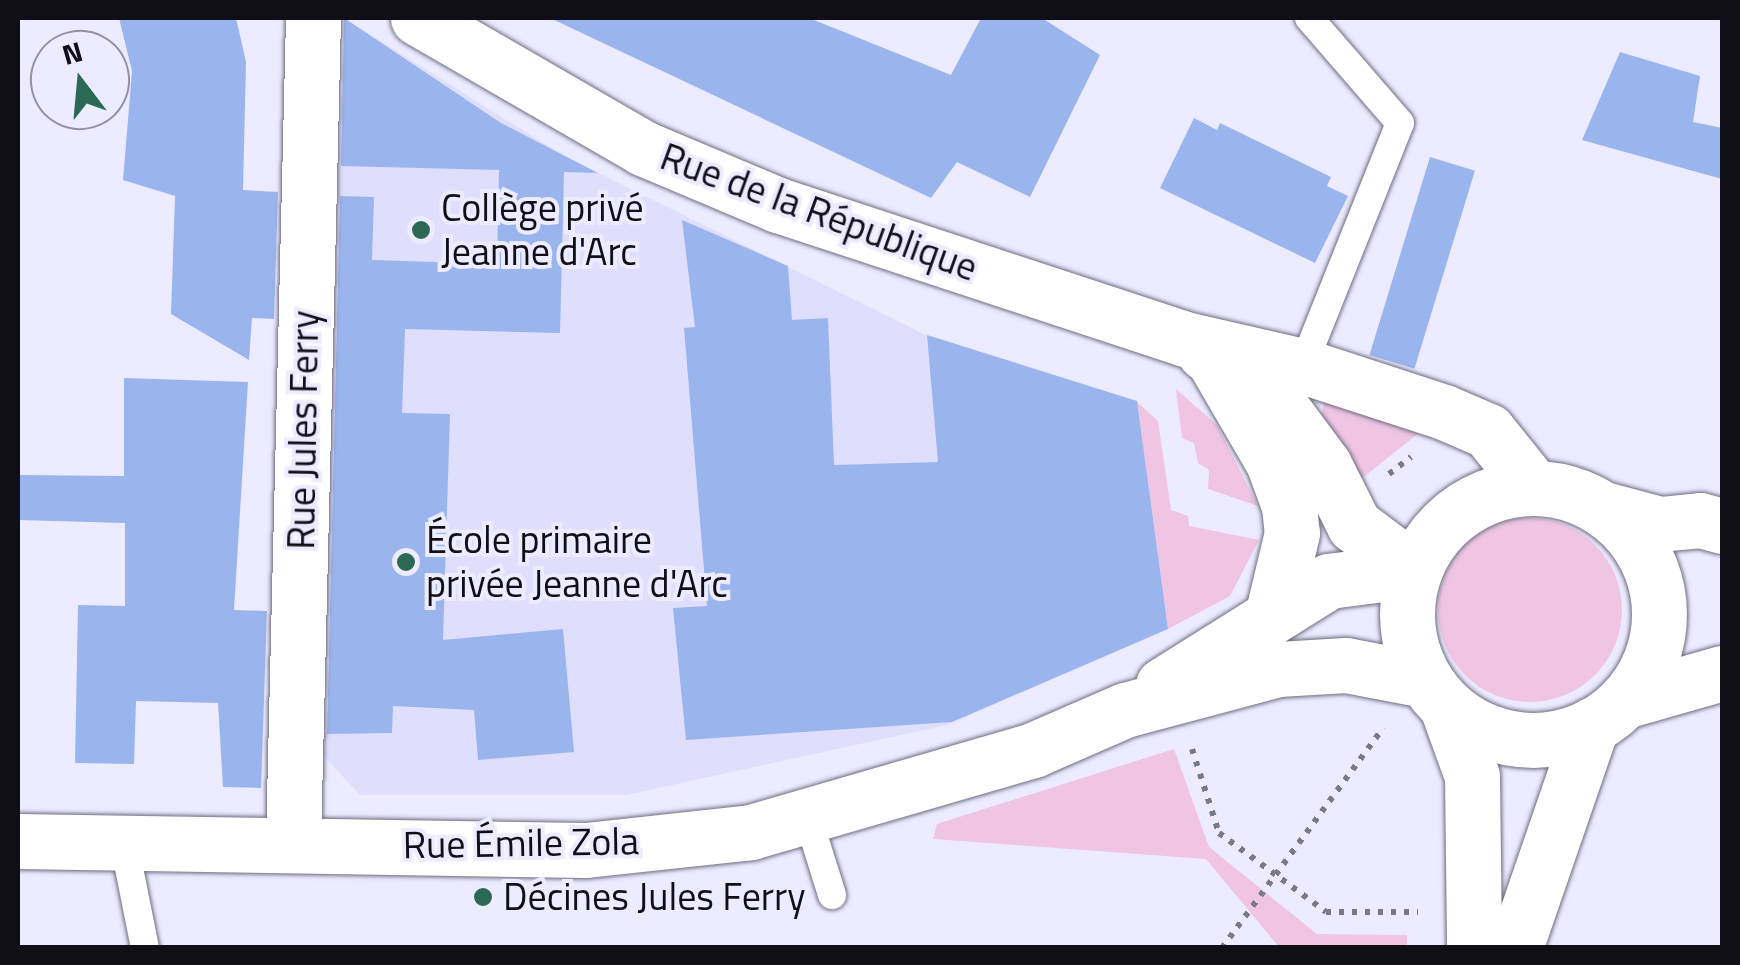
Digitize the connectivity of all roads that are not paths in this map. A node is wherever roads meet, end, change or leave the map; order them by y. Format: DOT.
graph roads {
  1 [pos="313,18"];
  2 [pos="418,18"];
  3 [pos="1309,18"];
  4 [pos="1199,349"];
  5 [pos="1293,388"];
  6 [pos="1533,487"];
  7 [pos="1604,509"];
  8 [pos="1722,526"];
  9 [pos="1414,570"];
  10 [pos="1273,612"];
  11 [pos="1722,674"];
  12 [pos="1436,693"];
  13 [pos="1125,710"];
  14 [pos="1608,713"];
  15 [pos="807,816"];
  16 [pos="123,838"];
  17 [pos="18,841"];
  18 [pos="293,842"];
  19 [pos="832,895"];
  20 [pos="145,948"];
  21 [pos="1474,948"];
  22 [pos="1515,948"];
  1 -- 18 [label="street, Rue Jules Ferry"];
  2 -- 4 [label="street, Rue de la République"];
  3 -- 5 [label="lane"];
  4 -- 5 [label="street, Rue de la République"];
  4 -- 10 [label="street"];
  5 -- 6 [label="street, Rue de la République"];
  5 -- 9 [label="street"];
  6 -- 7 [label="street"];
  6 -- 9 [label="street"];
  7 -- 8 [label="street"];
  7 -- 14 [label="street"];
  9 -- 10 [label="street, Rue Émile Zola"];
  9 -- 12 [label="street"];
  10 -- 13 [label="street, Rue Émile Zola"];
  11 -- 14 [label="street"];
  12 -- 13 [label="street, Rue Émile Zola"];
  12 -- 14 [label="street"];
  12 -- 21 [label="street"];
  13 -- 15 [label="street, Rue Émile Zola"];
  14 -- 22 [label="street"];
  15 -- 18 [label="street, Rue Émile Zola"];
  15 -- 19 [label="lane"];
  16 -- 17 [label="street, Rue Émile Zola"];
  16 -- 18 [label="street, Rue Émile Zola"];
  16 -- 20 [label="lane"];
}
